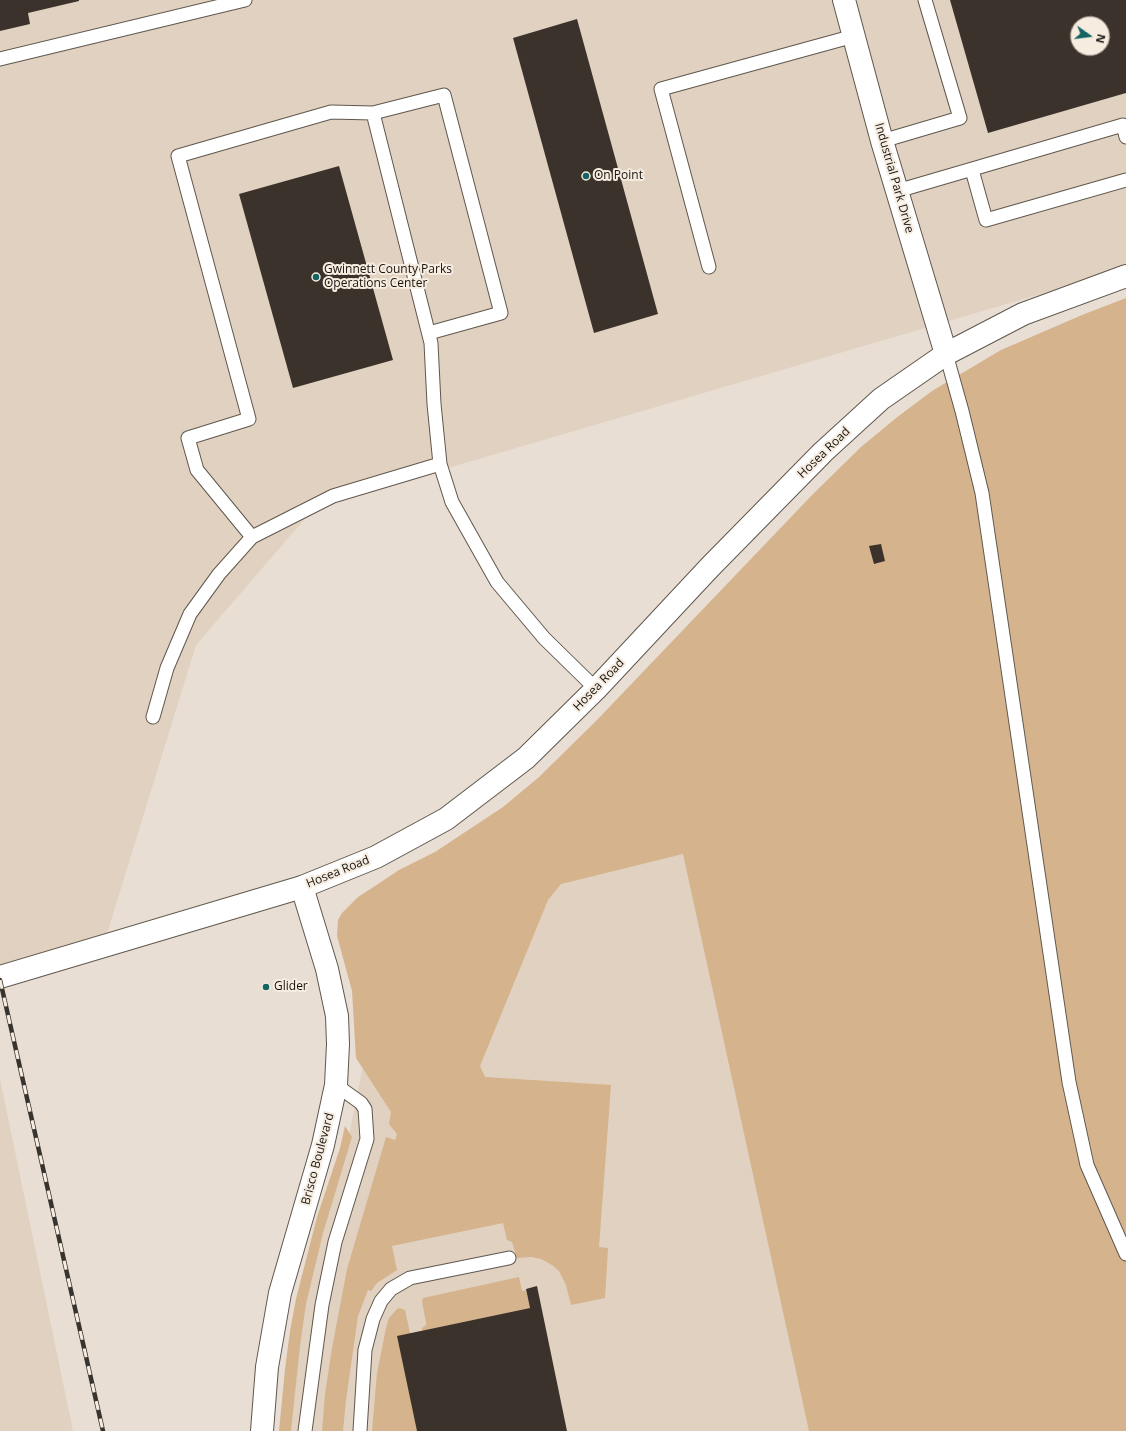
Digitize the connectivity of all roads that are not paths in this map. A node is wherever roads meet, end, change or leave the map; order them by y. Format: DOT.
graph roads {
  1 [pos="245,0"];
  2 [pos="844,0"];
  3 [pos="925,0"];
  4 [pos="854,36"];
  5 [pos="0,59"];
  6 [pos="373,113"];
  7 [pos="1126,137"];
  8 [pos="882,141"];
  9 [pos="972,170"];
  10 [pos="1126,180"];
  11 [pos="897,191"];
  12 [pos="709,267"];
  13 [pos="1126,276"];
  14 [pos="429,333"];
  15 [pos="946,354"];
  16 [pos="440,464"];
  17 [pos="252,537"];
  18 [pos="596,689"];
  19 [pos="153,717"];
  20 [pos="302,887"];
  21 [pos="0,977"];
  22 [pos="336,1085"];
  23 [pos="1126,1254"];
  24 [pos="509,1258"];
  25 [pos="262,1431"];
  26 [pos="305,1431"];
  27 [pos="360,1431"];
  1 -- 5 [label="lane"];
  2 -- 4 [label="street, Industrial Park Drive"];
  3 -- 8 [label="lane"];
  4 -- 8 [label="street, Industrial Park Drive"];
  4 -- 12 [label="lane"];
  6 -- 14 [label="lane"];
  6 -- 14 [label="lane"];
  6 -- 17 [label="lane"];
  7 -- 9 [label="lane"];
  8 -- 11 [label="street, Industrial Park Drive"];
  9 -- 10 [label="lane"];
  9 -- 11 [label="lane"];
  11 -- 15 [label="street, Industrial Park Drive"];
  13 -- 15 [label="street, Hosea Road"];
  14 -- 16 [label="lane"];
  15 -- 18 [label="street, Hosea Road"];
  15 -- 23 [label="lane"];
  16 -- 17 [label="lane"];
  16 -- 18 [label="lane"];
  17 -- 19 [label="lane"];
  18 -- 20 [label="street, Hosea Road"];
  20 -- 21 [label="street, Hosea Road"];
  20 -- 22 [label="street, Brisco Boulevard"];
  22 -- 25 [label="street, Brisco Boulevard"];
  22 -- 26 [label="lane"];
  24 -- 27 [label="lane"];
}
